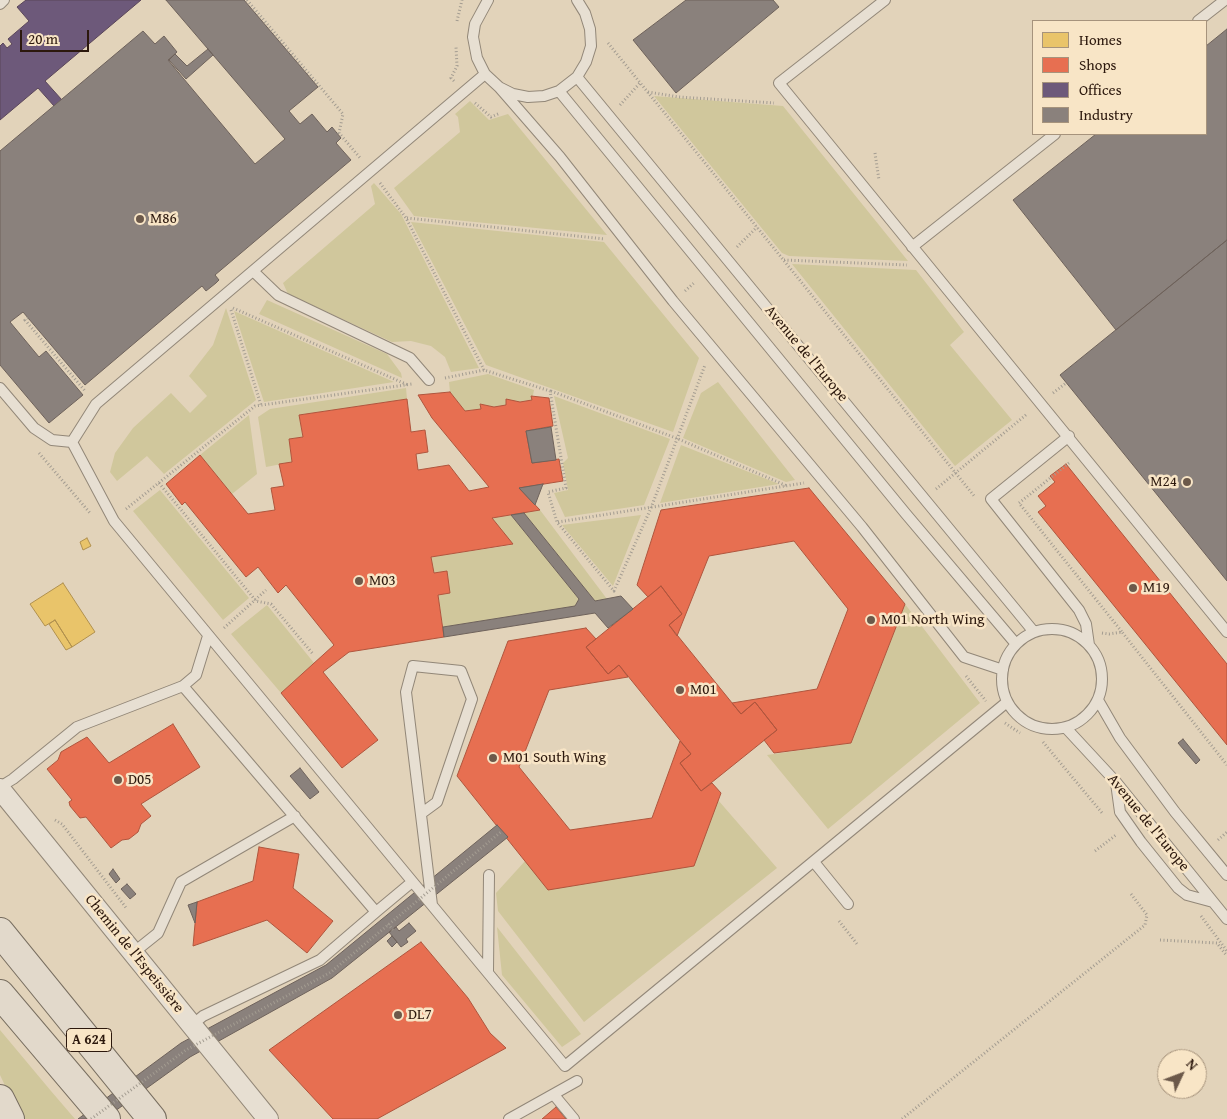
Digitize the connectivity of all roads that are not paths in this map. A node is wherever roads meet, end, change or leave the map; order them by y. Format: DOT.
graph roads {
  1 [pos="4,0"];
  2 [pos="488,0"];
  3 [pos="577,0"];
  4 [pos="885,0"];
  5 [pos="1225,0"];
  6 [pos="0,4"];
  7 [pos="1199,20"];
  8 [pos="486,74"];
  9 [pos="577,77"];
  10 [pos="499,87"];
  11 [pos="559,91"];
  12 [pos="1054,135"];
  13 [pos="912,246"];
  14 [pos="253,271"];
  15 [pos="429,380"];
  16 [pos="0,388"];
  17 [pos="1069,436"];
  18 [pos="72,442"];
  19 [pos="1034,632"];
  20 [pos="1227,632"];
  21 [pos="208,636"];
  22 [pos="1016,644"];
  23 [pos="1089,645"];
  24 [pos="1003,670"];
  25 [pos="183,686"];
  26 [pos="1098,700"];
  27 [pos="1007,702"];
  28 [pos="1066,728"];
  29 [pos="1116,782"];
  30 [pos="0,788"];
  31 [pos="422,814"];
  32 [pos="295,816"];
  33 [pos="814,862"];
  34 [pos="489,875"];
  35 [pos="1227,875"];
  36 [pos="412,882"];
  37 [pos="1213,902"];
  38 [pos="848,904"];
  39 [pos="432,905"];
  40 [pos="376,912"];
  41 [pos="1227,919"];
  42 [pos="0,932"];
  43 [pos="133,953"];
  44 [pos="33,970"];
  45 [pos="488,971"];
  46 [pos="0,994"];
  47 [pos="192,1025"];
  48 [pos="577,1081"];
  49 [pos="554,1095"];
  50 [pos="0,1099"];
  51 [pos="10,1119"];
  52 [pos="106,1119"];
  53 [pos="152,1119"];
  54 [pos="174,1119"];
  55 [pos="268,1119"];
  56 [pos="509,1119"];
  57 [pos="574,1119"];
  1 -- 6 [label="lane"];
  2 -- 8 [label="lane"];
  3 -- 9 [label="lane"];
  4 -- 13 [label="lane"];
  5 -- 7 [label="lane"];
  8 -- 10 [label="lane"];
  8 -- 14 [label="lane"];
  9 -- 11 [label="lane"];
  9 -- 19 [label="lane, Avenue de l'Europe"];
  10 -- 11 [label="lane"];
  10 -- 24 [label="lane"];
  11 -- 22 [label="lane, Avenue de l'Europe"];
  12 -- 13 [label="lane"];
  13 -- 17 [label="lane"];
  14 -- 15 [label="lane"];
  14 -- 18 [label="lane"];
  16 -- 18 [label="lane"];
  17 -- 20 [label="lane"];
  17 -- 23 [label="lane"];
  18 -- 21 [label="lane"];
  19 -- 22 [label="lane"];
  19 -- 23 [label="lane"];
  21 -- 25 [label="lane"];
  21 -- 36 [label="lane"];
  22 -- 24 [label="lane"];
  23 -- 26 [label="lane"];
  24 -- 27 [label="lane"];
  25 -- 30 [label="lane"];
  25 -- 32 [label="lane"];
  26 -- 28 [label="lane"];
  26 -- 35 [label="lane, Avenue de l'Europe"];
  27 -- 28 [label="lane"];
  27 -- 33 [label="lane"];
  28 -- 29 [label="lane, Avenue de l'Europe"];
  29 -- 37 [label="lane, Avenue de l'Europe"];
  29 -- 37 [label="lane"];
  30 -- 43 [label="street, Chemin de l'Espeissière"];
  31 -- 31 [label="lane"];
  31 -- 39 [label="lane"];
  32 -- 40 [label="lane"];
  32 -- 43 [label="lane"];
  33 -- 38 [label="lane"];
  33 -- 45 [label="lane"];
  34 -- 45 [label="lane"];
  36 -- 39 [label="lane"];
  36 -- 40 [label="lane"];
  37 -- 41 [label="lane, Avenue de l'Europe"];
  39 -- 45 [label="lane"];
  40 -- 47 [label="lane"];
  42 -- 44 [label="highway, A 624"];
  43 -- 47 [label="street, Chemin de l'Espeissière"];
  44 -- 53 [label="highway, A 624"];
  44 -- 54 [label="highway"];
  46 -- 52 [label="highway, A 624"];
  47 -- 55 [label="street, Chemin de l'Espeissière"];
  48 -- 49 [label="lane"];
  49 -- 56 [label="lane"];
  49 -- 57 [label="lane"];
  50 -- 51 [label="highway"];
}
